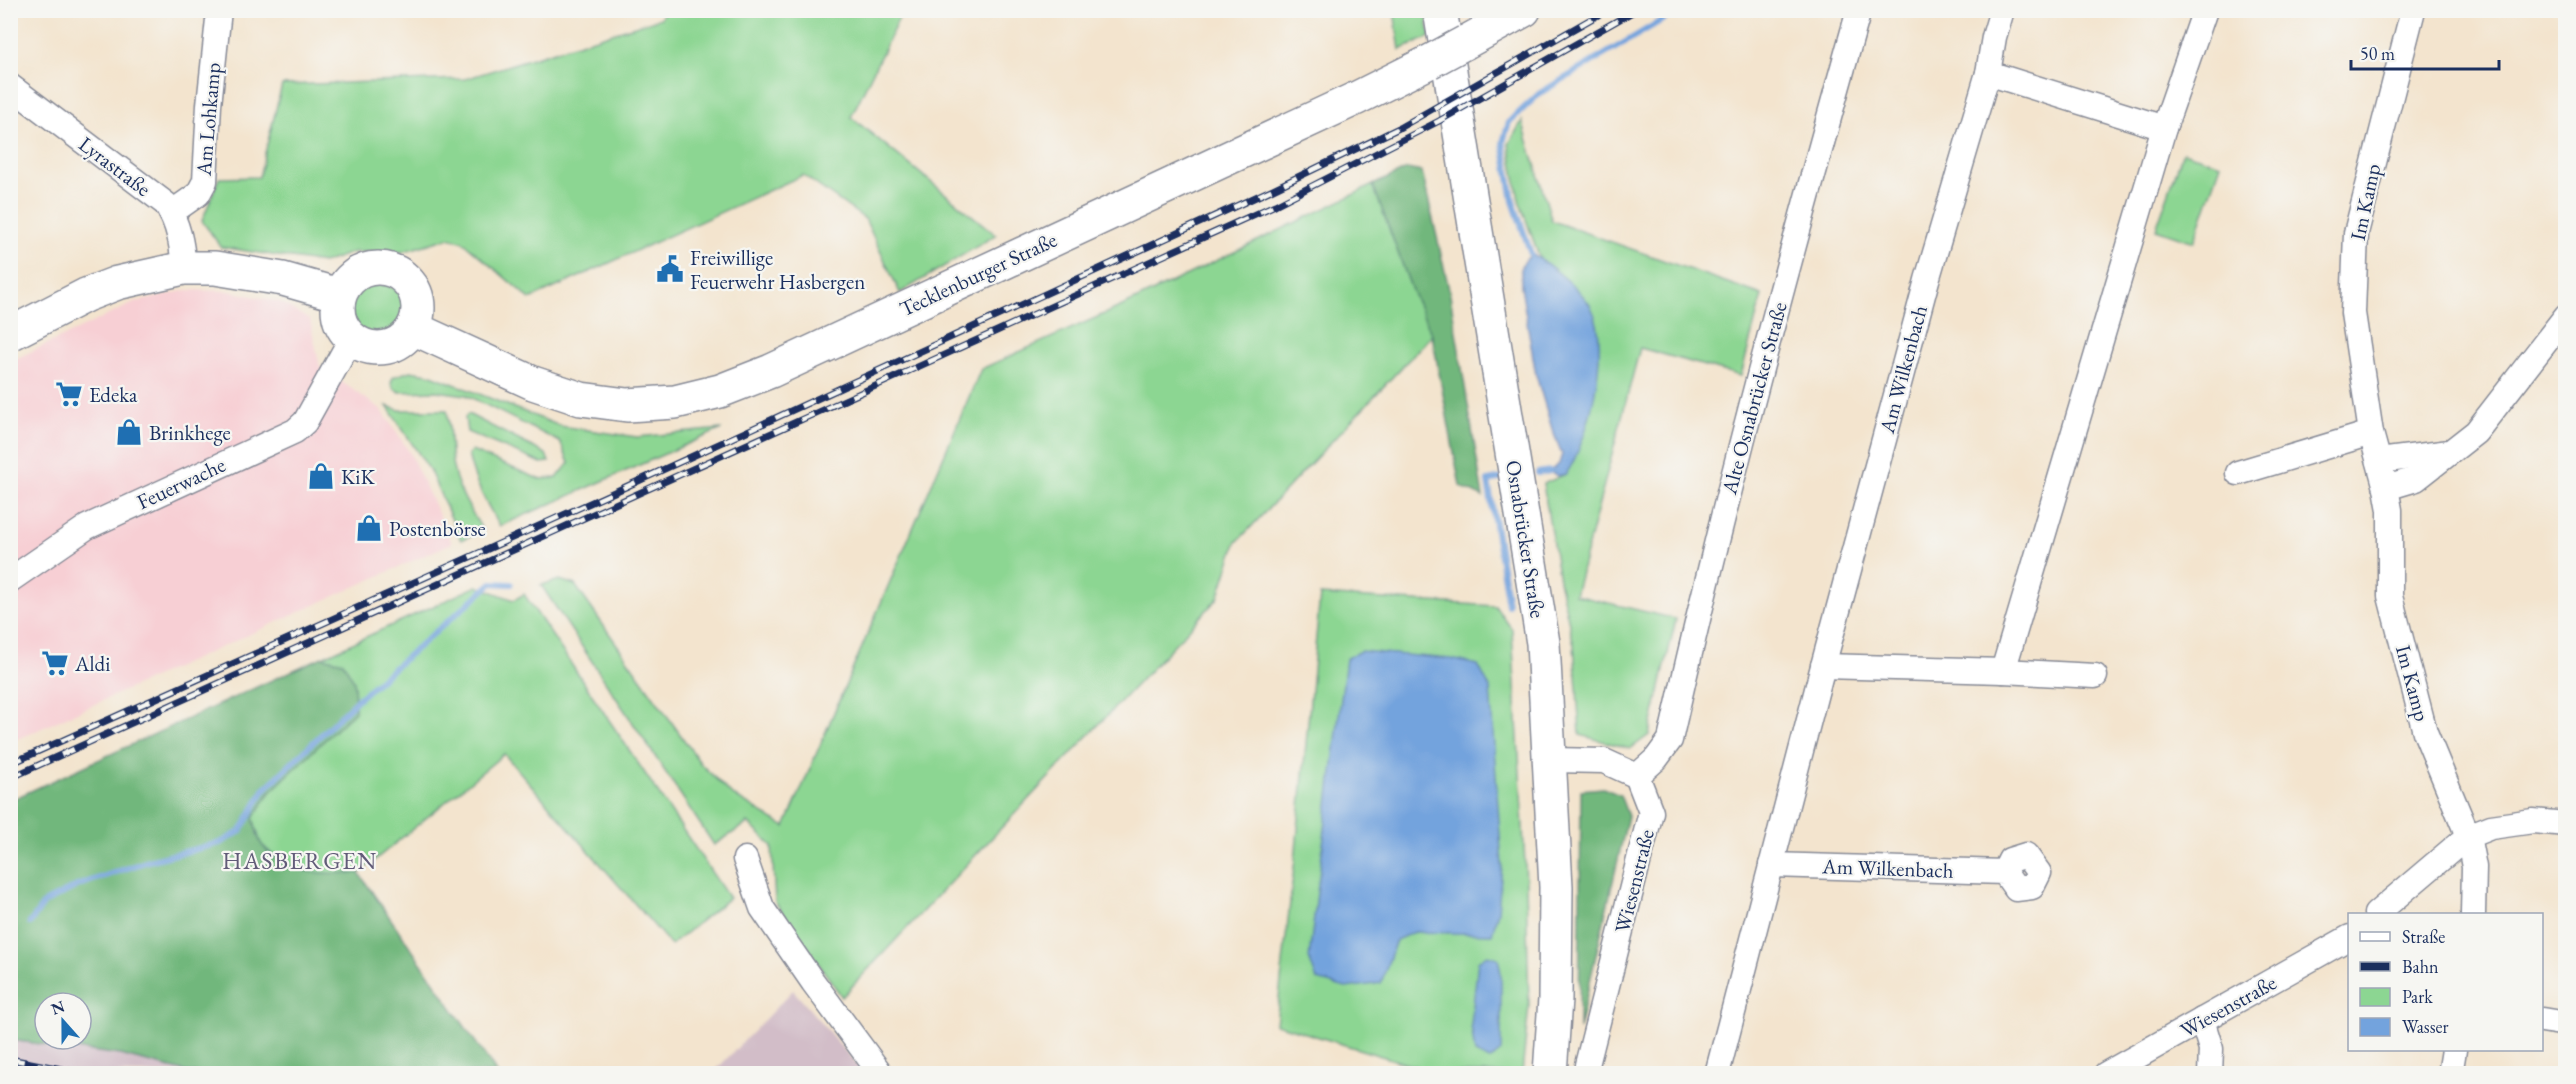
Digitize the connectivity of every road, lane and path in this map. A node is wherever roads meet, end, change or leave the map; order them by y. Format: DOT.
graph roads {
  1 [pos="219,10"];
  2 [pos="1440,10"];
  3 [pos="1524,10"];
  4 [pos="1859,10"];
  5 [pos="2002,10"];
  6 [pos="2205,10"];
  7 [pos="2413,10"];
  8 [pos="1988,73"];
  9 [pos="10,86"];
  10 [pos="2164,128"];
  11 [pos="171,213"];
  12 [pos="184,268"];
  13 [pos="339,295"];
  14 [pos="2565,316"];
  15 [pos="413,328"];
  16 [pos="10,334"];
  17 [pos="351,339"];
  18 [pos="2371,433"];
  19 [pos="2452,452"];
  20 [pos="2379,461"];
  21 [pos="2238,473"];
  22 [pos="2386,488"];
  23 [pos="10,580"];
  24 [pos="1823,666"];
  25 [pos="2003,671"];
  26 [pos="2096,676"];
  27 [pos="1551,760"];
  28 [pos="1637,776"];
  29 [pos="2565,824"];
  30 [pos="2468,836"];
  31 [pos="745,859"];
  32 [pos="1771,864"];
  33 [pos="2004,872"];
  34 [pos="2378,913"];
  35 [pos="2473,913"];
  36 [pos="2348,938"];
  37 [pos="2202,1020"];
  38 [pos="2543,1020"];
  39 [pos="2565,1024"];
  40 [pos="2454,1051"];
  41 [pos="882,1074"];
  42 [pos="1550,1074"];
  43 [pos="1590,1074"];
  44 [pos="1716,1074"];
  45 [pos="2106,1074"];
  46 [pos="2210,1074"];
  47 [pos="2450,1074"];
  1 -- 11 [label="street, Am Lohkamp"];
  2 -- 27 [label="street, Osnabrücker Straße"];
  3 -- 15 [label="street, Tecklenburger Straße, bridge"];
  4 -- 28 [label="street, Alte Osnabrücker Straße"];
  5 -- 8 [label="street, Am Wilkenbach"];
  6 -- 10 [label="street"];
  7 -- 18 [label="street, Im Kamp"];
  8 -- 10 [label="street"];
  8 -- 24 [label="street, Am Wilkenbach"];
  9 -- 11 [label="street, Lyrastraße"];
  10 -- 25 [label="street"];
  11 -- 12 [label="street, Lyrastraße"];
  12 -- 13 [label="street"];
  12 -- 16 [label="street"];
  13 -- 15 [label="street"];
  13 -- 17 [label="street"];
  14 -- 19 [label="street"];
  15 -- 17 [label="street"];
  17 -- 23 [label="street, Feuerwache"];
  18 -- 20 [label="street, Im Kamp"];
  18 -- 21 [label="street"];
  19 -- 20 [label="street"];
  19 -- 22 [label="street"];
  20 -- 22 [label="street, Im Kamp"];
  22 -- 30 [label="street, Im Kamp"];
  24 -- 25 [label="street"];
  24 -- 32 [label="street, Am Wilkenbach"];
  25 -- 26 [label="street"];
  27 -- 28 [label="street"];
  27 -- 42 [label="street, Osnabrücker Straße"];
  28 -- 43 [label="street, Wiesenstraße"];
  29 -- 30 [label="street"];
  30 -- 34 [label="street"];
  30 -- 35 [label="street, Im Kamp"];
  31 -- 41 [label="street"];
  32 -- 33 [label="street, Am Wilkenbach"];
  32 -- 44 [label="street, Am Wilkenbach"];
  36 -- 37 [label="street, Wiesenstraße"];
  37 -- 45 [label="street, Wiesenstraße"];
  37 -- 46 [label="street"];
  38 -- 39 [label="street"];
  40 -- 47 [label="street"];
}
